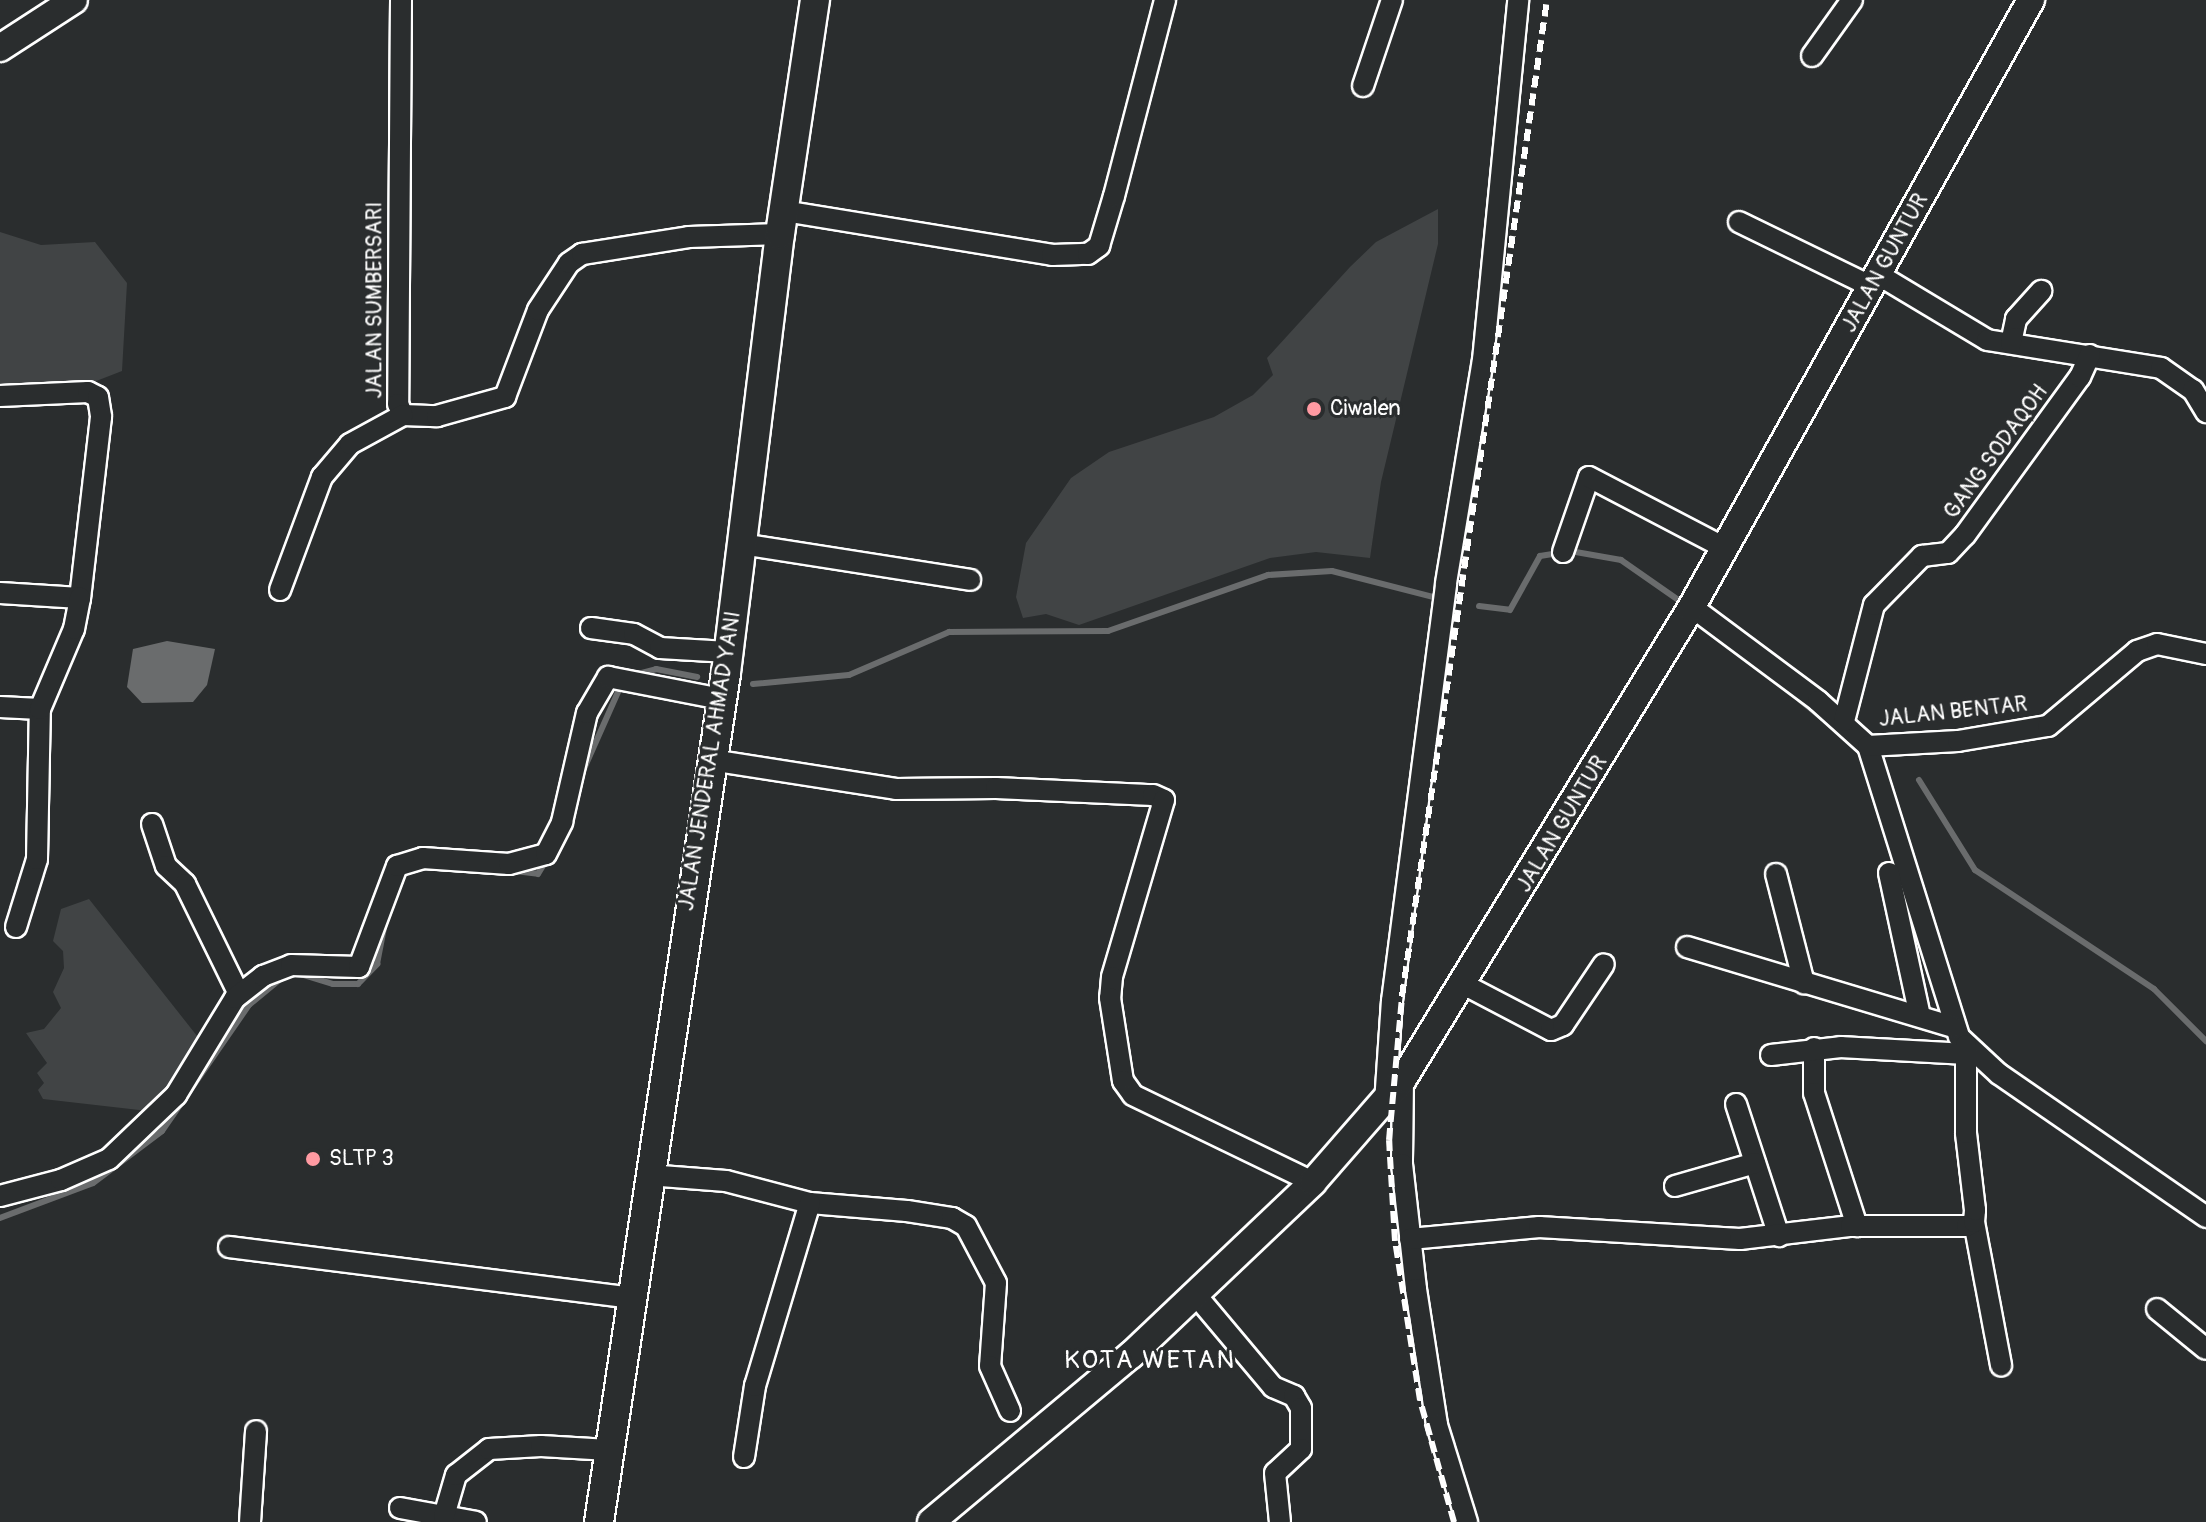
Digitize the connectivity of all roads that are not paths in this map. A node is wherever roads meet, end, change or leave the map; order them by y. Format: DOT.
graph roads {
  1 [pos="74,0"];
  2 [pos="401,0"];
  3 [pos="815,0"];
  4 [pos="1165,0"];
  5 [pos="1392,0"];
  6 [pos="1518,0"];
  7 [pos="1852,0"];
  8 [pos="2031,0"];
  9 [pos="0,48"];
  10 [pos="1812,56"];
  11 [pos="1363,86"];
  12 [pos="782,222"];
  13 [pos="1739,222"];
  14 [pos="1875,281"];
  15 [pos="2041,291"];
  16 [pos="2011,343"];
  17 [pos="2090,355"];
  18 [pos="0,396"];
  19 [pos="2206,412"];
  20 [pos="403,415"];
  21 [pos="741,544"];
  22 [pos="1725,548"];
  23 [pos="1563,552"];
  24 [pos="970,580"];
  25 [pos="280,590"];
  26 [pos="0,593"];
  27 [pos="80,598"];
  28 [pos="1692,608"];
  29 [pos="591,628"];
  30 [pos="728,653"];
  31 [pos="2206,654"];
  32 [pos="721,697"];
  33 [pos="0,707"];
  34 [pos="40,709"];
  35 [pos="1844,721"];
  36 [pos="1868,746"];
  37 [pos="711,760"];
  38 [pos="152,824"];
  39 [pos="1889,873"];
  40 [pos="1776,874"];
  41 [pos="16,927"];
  42 [pos="1687,947"];
  43 [pos="1604,964"];
  44 [pos="1804,983"];
  45 [pos="1463,984"];
  46 [pos="239,994"];
  47 [pos="1920,1016"];
  48 [pos="1954,1027"];
  49 [pos="1814,1048"];
  50 [pos="1966,1050"];
  51 [pos="1771,1055"];
  52 [pos="1403,1079"];
  53 [pos="1385,1103"];
  54 [pos="1736,1104"];
  55 [pos="1755,1163"];
  56 [pos="648,1175"];
  57 [pos="1313,1182"];
  58 [pos="1675,1186"];
  59 [pos="0,1196"];
  60 [pos="810,1203"];
  61 [pos="2206,1217"];
  62 [pos="1974,1222"];
  63 [pos="1857,1226"];
  64 [pos="1779,1236"];
  65 [pos="1410,1239"];
  66 [pos="229,1247"];
  67 [pos="1195,1294"];
  68 [pos="631,1298"];
  69 [pos="2157,1309"];
  70 [pos="2206,1349"];
  71 [pos="2001,1365"];
  72 [pos="1018,1424"];
  73 [pos="256,1431"];
  74 [pos="609,1450"];
  75 [pos="744,1457"];
  76 [pos="400,1508"];
  77 [pos="444,1516"];
  78 [pos="250,1522"];
  79 [pos="476,1522"];
  80 [pos="599,1522"];
  81 [pos="931,1522"];
  82 [pos="1280,1522"];
  83 [pos="1467,1522"];
  1 -- 9 [label="street"];
  2 -- 20 [label="street, JALAN SUMBERSARI"];
  3 -- 12 [label="main road, JALAN JENDERAL AHMAD YANI"];
  4 -- 12 [label="street"];
  5 -- 11 [label="street"];
  6 -- 53 [label="street"];
  7 -- 10 [label="street"];
  8 -- 14 [label="street, JALAN GUNTUR"];
  12 -- 20 [label="street, JALAN SUMBERSARI"];
  12 -- 21 [label="main road, JALAN JENDERAL AHMAD YANI"];
  13 -- 14 [label="street"];
  14 -- 16 [label="street"];
  14 -- 22 [label="street, JALAN GUNTUR"];
  15 -- 16 [label="street"];
  16 -- 17 [label="street"];
  17 -- 19 [label="street"];
  17 -- 35 [label="street, GANG SODAQOH"];
  18 -- 27 [label="street"];
  20 -- 25 [label="street"];
  21 -- 24 [label="street"];
  21 -- 30 [label="main road, JALAN JENDERAL AHMAD YANI"];
  22 -- 23 [label="street"];
  22 -- 28 [label="street, JALAN GUNTUR"];
  26 -- 27 [label="street"];
  27 -- 34 [label="street"];
  28 -- 35 [label="street"];
  28 -- 45 [label="street, JALAN GUNTUR"];
  29 -- 30 [label="street"];
  30 -- 32 [label="main road, JALAN JENDERAL AHMAD YANI"];
  31 -- 36 [label="street, JALAN BENTAR"];
  32 -- 37 [label="main road, JALAN JENDERAL AHMAD YANI"];
  32 -- 46 [label="street"];
  33 -- 34 [label="street"];
  34 -- 41 [label="street"];
  35 -- 36 [label="street"];
  36 -- 48 [label="street"];
  37 -- 56 [label="main road, JALAN JENDERAL AHMAD YANI"];
  37 -- 57 [label="street"];
  38 -- 46 [label="street"];
  39 -- 47 [label="street"];
  40 -- 44 [label="street"];
  42 -- 44 [label="street"];
  43 -- 45 [label="street"];
  44 -- 47 [label="street"];
  45 -- 52 [label="street, JALAN GUNTUR"];
  46 -- 59 [label="street"];
  47 -- 48 [label="street"];
  48 -- 50 [label="street"];
  49 -- 50 [label="street"];
  49 -- 51 [label="street"];
  49 -- 63 [label="street"];
  50 -- 61 [label="street"];
  50 -- 62 [label="street"];
  52 -- 53 [label="street, JALAN GUNTUR"];
  52 -- 65 [label="street"];
  53 -- 57 [label="street, JALAN GUNTUR"];
  54 -- 55 [label="street"];
  55 -- 58 [label="street"];
  55 -- 64 [label="street"];
  56 -- 60 [label="street"];
  56 -- 68 [label="main road, JALAN JENDERAL AHMAD YANI"];
  57 -- 67 [label="street, JALAN GUNTUR"];
  60 -- 72 [label="street"];
  60 -- 75 [label="street"];
  62 -- 63 [label="street"];
  62 -- 71 [label="street"];
  63 -- 64 [label="street"];
  64 -- 65 [label="street"];
  65 -- 83 [label="street"];
  66 -- 68 [label="street"];
  67 -- 72 [label="street, JALAN GUNTUR"];
  67 -- 82 [label="street"];
  68 -- 74 [label="main road, JALAN JENDERAL AHMAD YANI"];
  69 -- 70 [label="street"];
  72 -- 81 [label="street, JALAN GUNTUR"];
  73 -- 78 [label="street"];
  74 -- 77 [label="street"];
  74 -- 80 [label="main road, JALAN JENDERAL AHMAD YANI"];
  76 -- 77 [label="street"];
  77 -- 79 [label="street"];
}
